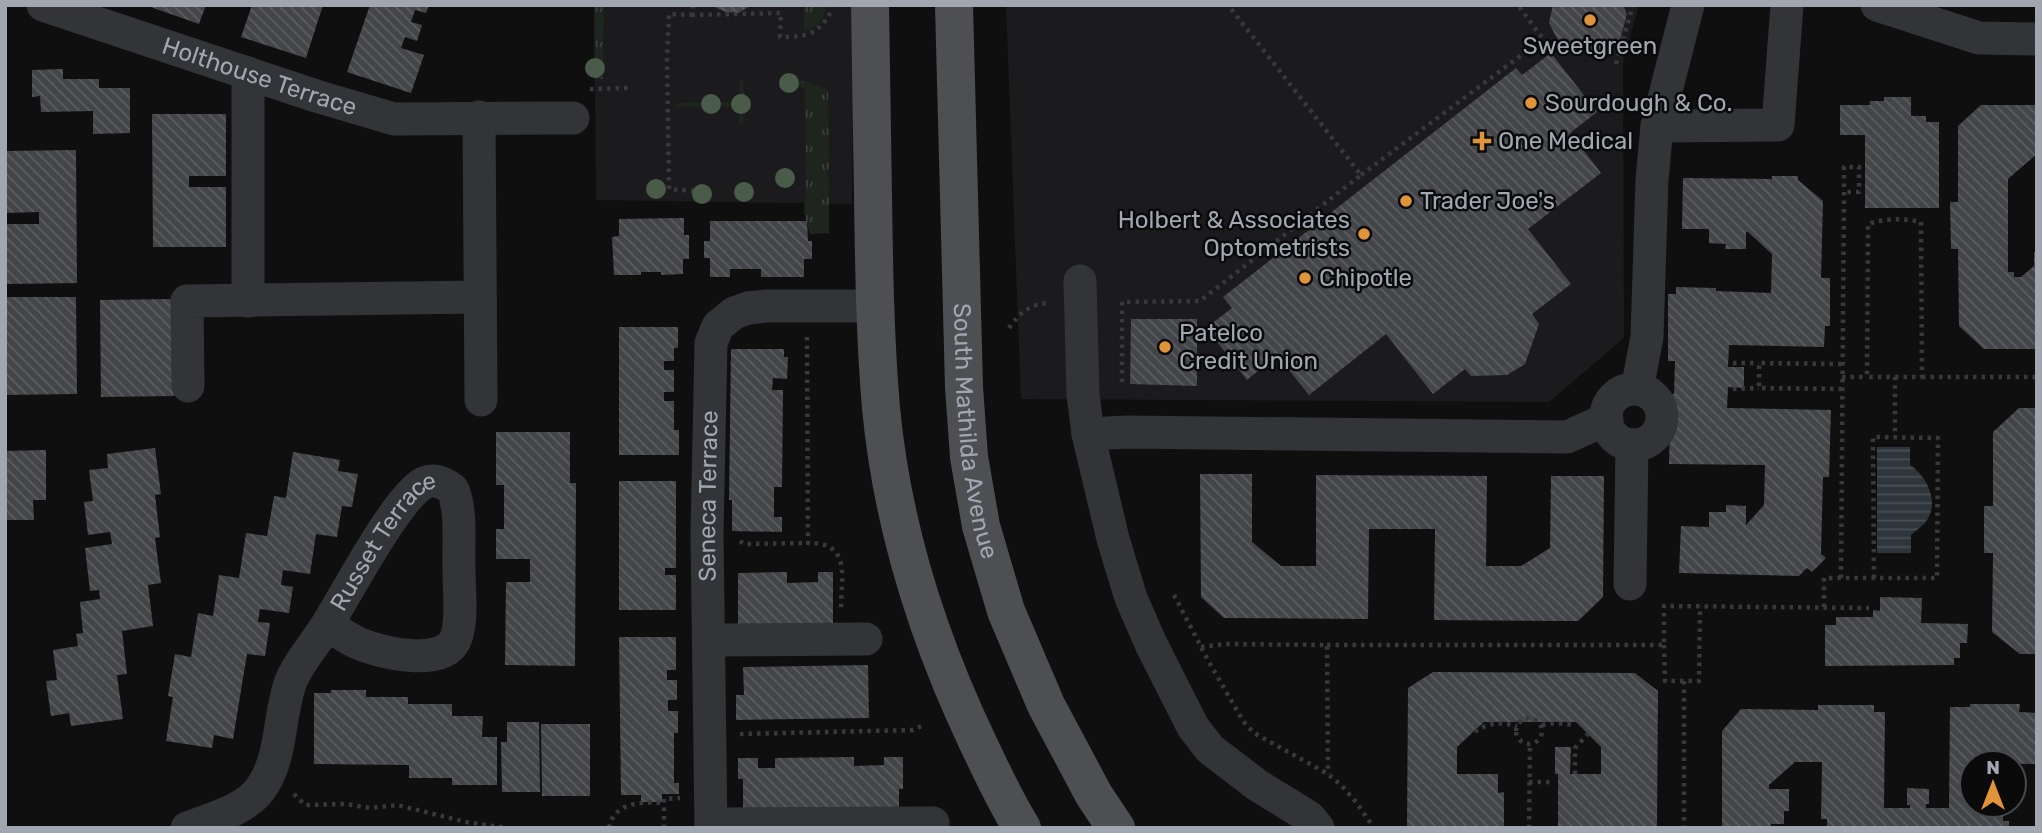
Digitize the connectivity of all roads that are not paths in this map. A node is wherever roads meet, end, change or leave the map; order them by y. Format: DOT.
graph roads {
  1 [pos="44,5"];
  2 [pos="954,5"];
  3 [pos="1688,5"];
  4 [pos="1787,5"];
  5 [pos="1877,5"];
  6 [pos="851,7"];
  7 [pos="1912,10"];
  8 [pos="2037,39"];
  9 [pos="248,73"];
  10 [pos="479,117"];
  11 [pos="573,118"];
  12 [pos="1657,126"];
  13 [pos="1080,281"];
  14 [pos="480,297"];
  15 [pos="248,301"];
  16 [pos="875,306"];
  17 [pos="188,386"];
  18 [pos="1637,389"];
  19 [pos="481,400"];
  20 [pos="1607,419"];
  21 [pos="1088,434"];
  22 [pos="1632,445"];
  23 [pos="1630,584"];
  24 [pos="327,625"];
  25 [pos="709,639"];
  26 [pos="853,639"];
  27 [pos="933,823"];
  28 [pos="710,826"];
  29 [pos="187,828"];
  30 [pos="1022,828"];
  31 [pos="1116,828"];
  32 [pos="1318,828"];
  1 -- 9 [label="street, Holthouse Terrace"];
  2 -- 31 [label="main road, South Mathilda Avenue"];
  3 -- 12 [label="street"];
  4 -- 12 [label="street"];
  5 -- 7 [label="street"];
  6 -- 16 [label="main road"];
  7 -- 8 [label="street"];
  9 -- 10 [label="street, Holthouse Terrace"];
  9 -- 15 [label="street"];
  10 -- 11 [label="street, Holthouse Terrace"];
  10 -- 14 [label="street"];
  12 -- 18 [label="street"];
  13 -- 21 [label="street"];
  14 -- 15 [label="street"];
  14 -- 19 [label="street"];
  15 -- 17 [label="street"];
  16 -- 25 [label="street, Seneca Terrace"];
  16 -- 30 [label="main road"];
  18 -- 20 [label="street"];
  18 -- 22 [label="street"];
  20 -- 21 [label="street"];
  20 -- 22 [label="street"];
  21 -- 32 [label="street"];
  22 -- 23 [label="street"];
  24 -- 24 [label="street, Russet Terrace"];
  24 -- 29 [label="street, Russet Terrace"];
  25 -- 26 [label="street"];
  25 -- 28 [label="street, Seneca Terrace"];
  27 -- 28 [label="street"];
}
